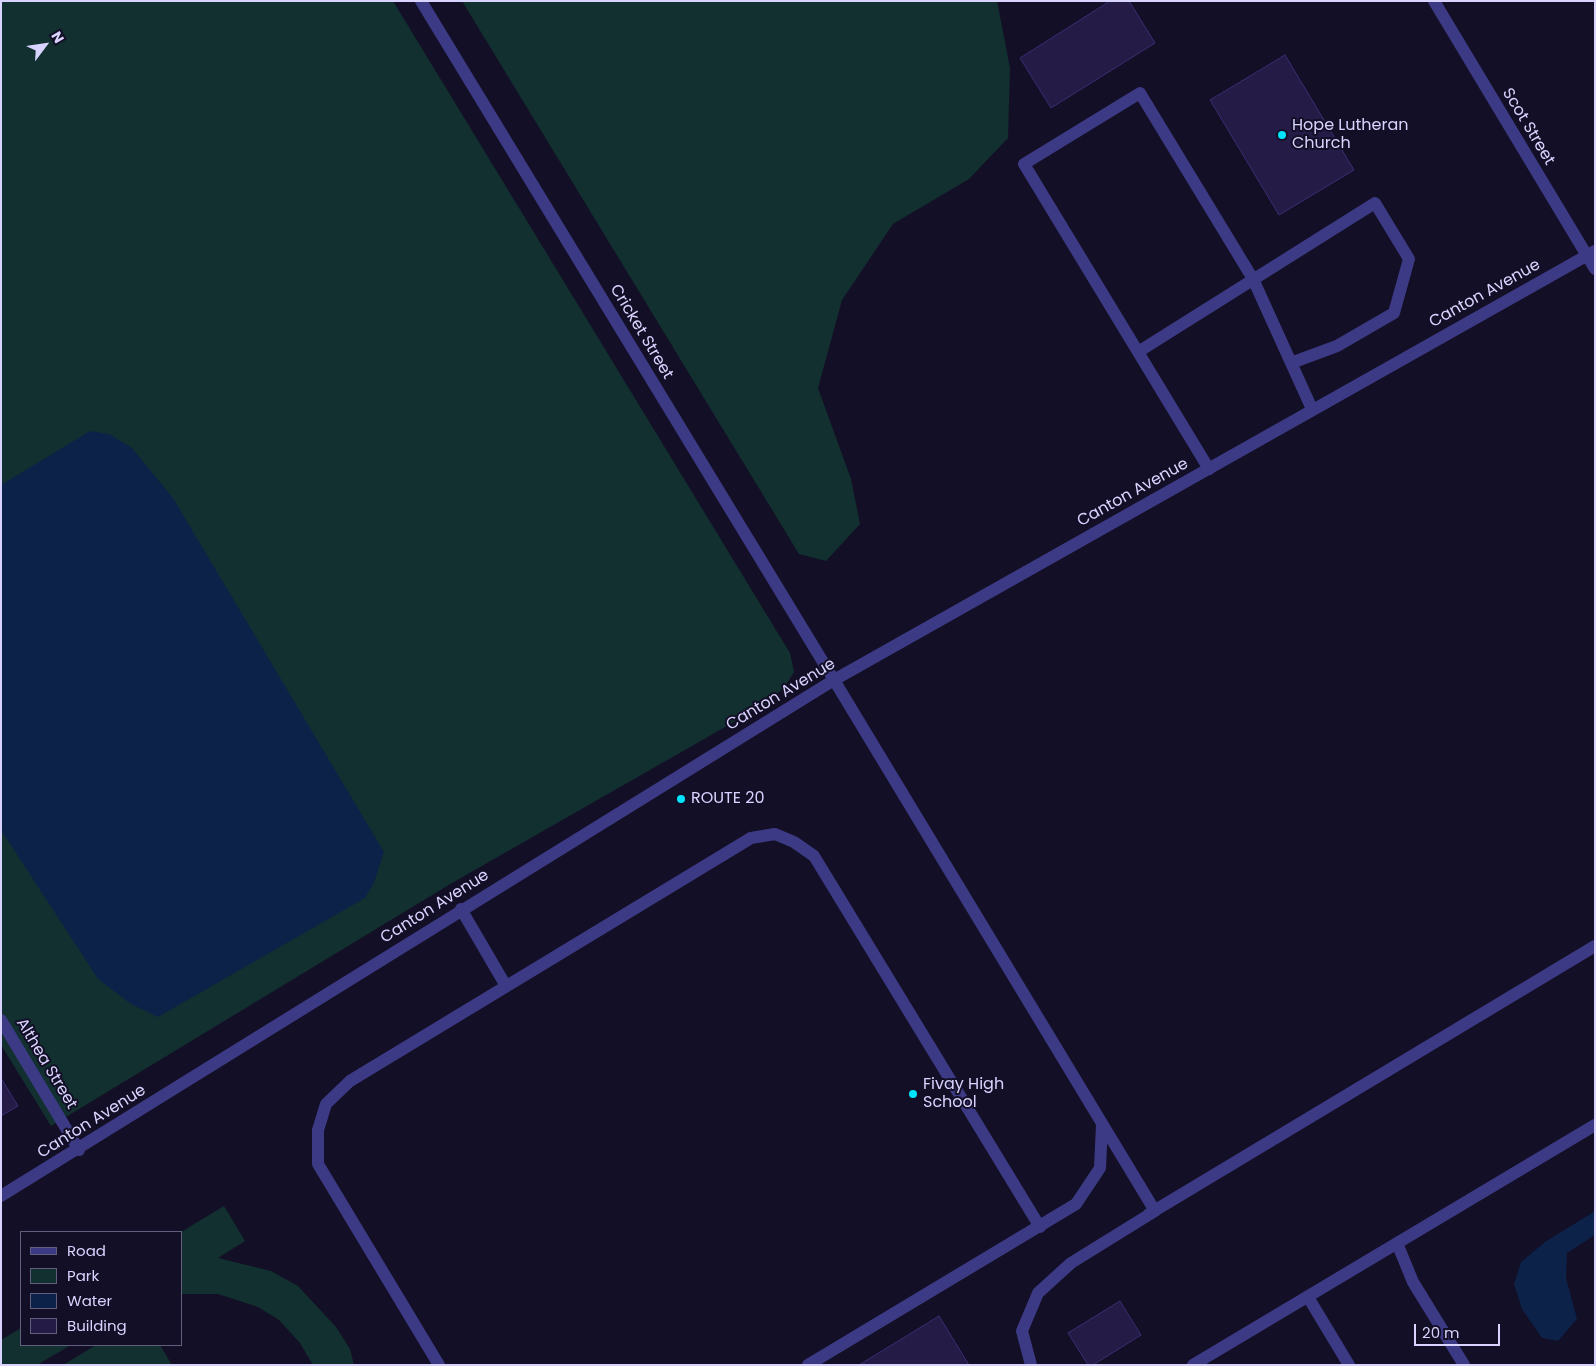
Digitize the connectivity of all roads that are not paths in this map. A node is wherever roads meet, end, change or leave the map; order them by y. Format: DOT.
graph roads {
  1 [pos="421,1"];
  2 [pos="1434,1"];
  3 [pos="1591,253"];
  4 [pos="1595,269"];
  5 [pos="1253,279"];
  6 [pos="1138,352"];
  7 [pos="1291,363"];
  8 [pos="1312,409"];
  9 [pos="1209,469"];
  10 [pos="834,680"];
  11 [pos="462,909"];
  12 [pos="1595,946"];
  13 [pos="506,986"];
  14 [pos="1,1020"];
  15 [pos="1102,1124"];
  16 [pos="1595,1124"];
  17 [pos="79,1150"];
  18 [pos="1,1196"];
  19 [pos="1138,1221"];
  20 [pos="1040,1226"];
  21 [pos="1397,1243"];
  22 [pos="1308,1297"];
  23 [pos="439,1365"];
  24 [pos="808,1365"];
  25 [pos="1031,1365"];
  26 [pos="1193,1365"];
  27 [pos="1349,1365"];
  28 [pos="1464,1365"];
  1 -- 10 [label="street, Cricket Street"];
  2 -- 3 [label="street, Scot Street"];
  3 -- 4 [label="street, Scot Street"];
  3 -- 8 [label="street, Canton Avenue"];
  5 -- 6 [label="street"];
  5 -- 6 [label="street"];
  5 -- 7 [label="street"];
  5 -- 7 [label="street"];
  6 -- 9 [label="street"];
  7 -- 8 [label="street"];
  8 -- 9 [label="street, Canton Avenue"];
  9 -- 10 [label="street, Canton Avenue"];
  10 -- 11 [label="street, Canton Avenue"];
  10 -- 15 [label="street, Cricket Street"];
  11 -- 13 [label="street"];
  11 -- 17 [label="street, Canton Avenue"];
  12 -- 19 [label="street"];
  13 -- 20 [label="street"];
  13 -- 23 [label="street"];
  14 -- 17 [label="street, Althea Street"];
  15 -- 19 [label="street, Cricket Street"];
  15 -- 20 [label="street"];
  16 -- 21 [label="street"];
  17 -- 18 [label="street, Canton Avenue"];
  19 -- 25 [label="street"];
  20 -- 24 [label="street"];
  21 -- 22 [label="street"];
  21 -- 28 [label="street"];
  22 -- 26 [label="street"];
  22 -- 27 [label="street"];
}
